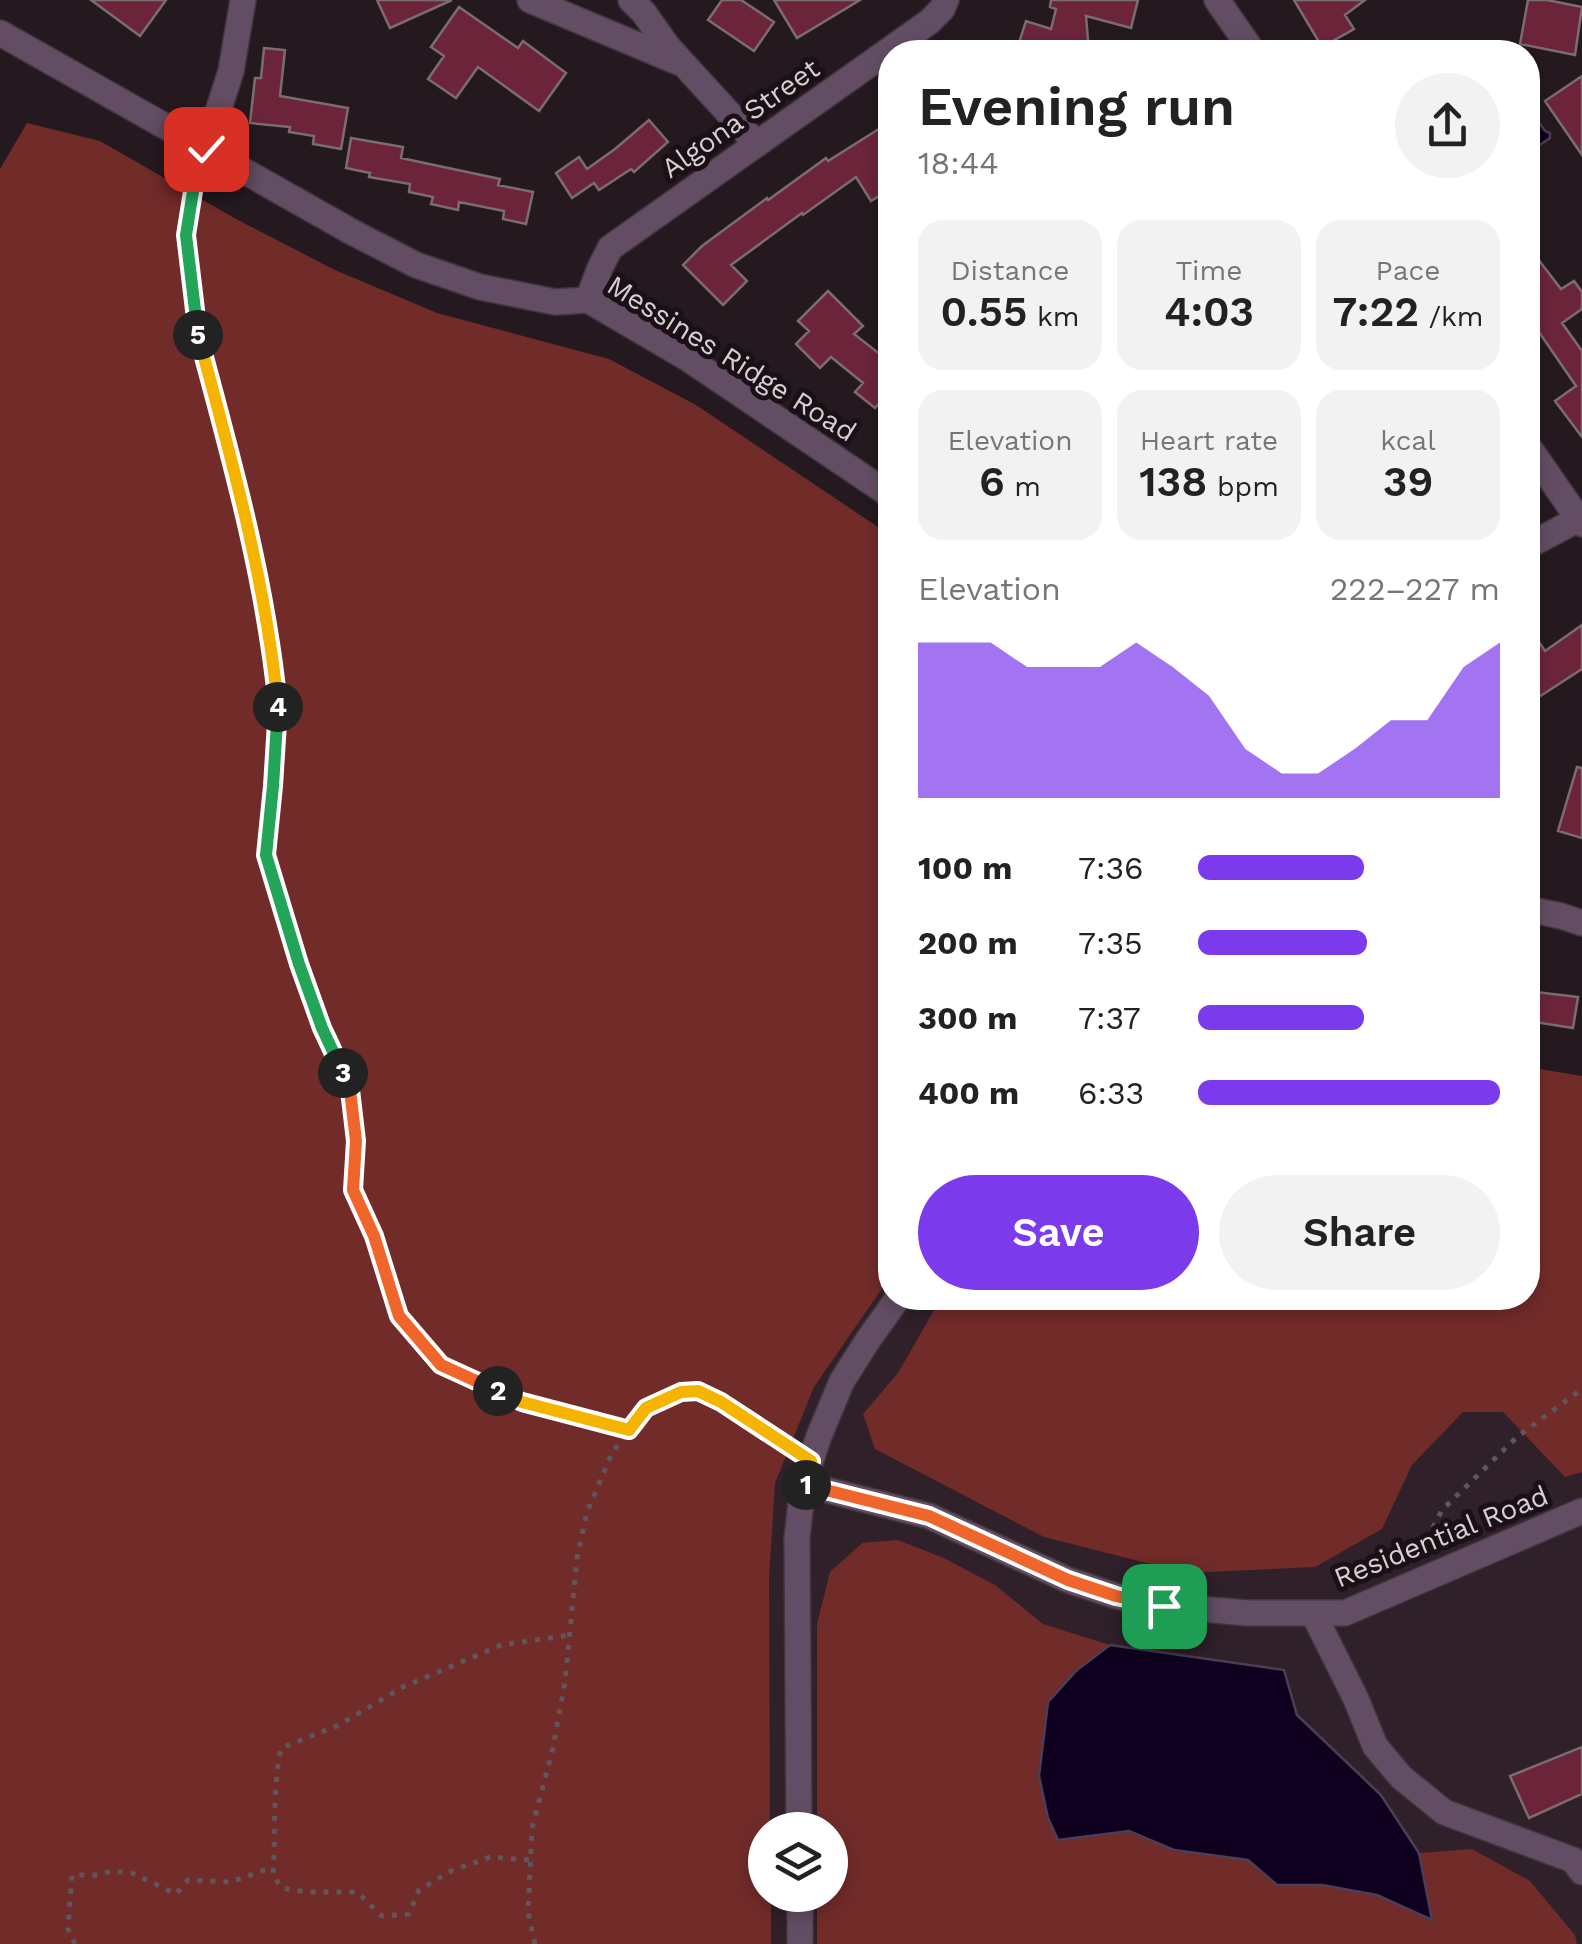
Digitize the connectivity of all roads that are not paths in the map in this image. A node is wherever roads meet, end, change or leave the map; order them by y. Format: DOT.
graph roads {
  1 [pos="243,0"];
  2 [pos="530,0"];
  3 [pos="631,0"];
  4 [pos="946,0"];
  5 [pos="1217,0"];
  6 [pos="0,33"];
  7 [pos="903,40"];
  8 [pos="1245,40"];
  9 [pos="878,58"];
  10 [pos="690,70"];
  11 [pos="756,143"];
  12 [pos="206,149"];
  13 [pos="588,300"];
  14 [pos="1540,463"];
  15 [pos="878,487"];
  16 [pos="1581,520"];
  17 [pos="1540,540"];
  18 [pos="1540,911"];
  19 [pos="1582,923"];
  20 [pos="889,1310"];
  21 [pos="807,1473"];
  22 [pos="1582,1511"];
  23 [pos="1313,1612"];
  24 [pos="799,1812"];
  25 [pos="1582,1872"];
  26 [pos="800,1912"];
  27 [pos="800,1944"];
  1 -- 12 [label="street"];
  2 -- 10 [label="street"];
  3 -- 10 [label="street"];
  4 -- 7 [label="street, Algona Street"];
  5 -- 8 [label="street"];
  6 -- 12 [label="street, Messines Ridge Road"];
  9 -- 11 [label="street, Algona Street"];
  10 -- 11 [label="street"];
  11 -- 13 [label="street, Algona Street"];
  12 -- 13 [label="street, Messines Ridge Road"];
  13 -- 15 [label="street, Messines Ridge Road"];
  14 -- 16 [label="street"];
  16 -- 17 [label="street"];
  18 -- 19 [label="street"];
  20 -- 21 [label="street"];
  21 -- 23 [label="street, Residential Road"];
  21 -- 24 [label="street"];
  22 -- 23 [label="street, Residential Road"];
  23 -- 25 [label="street"];
  26 -- 27 [label="street"];
}
